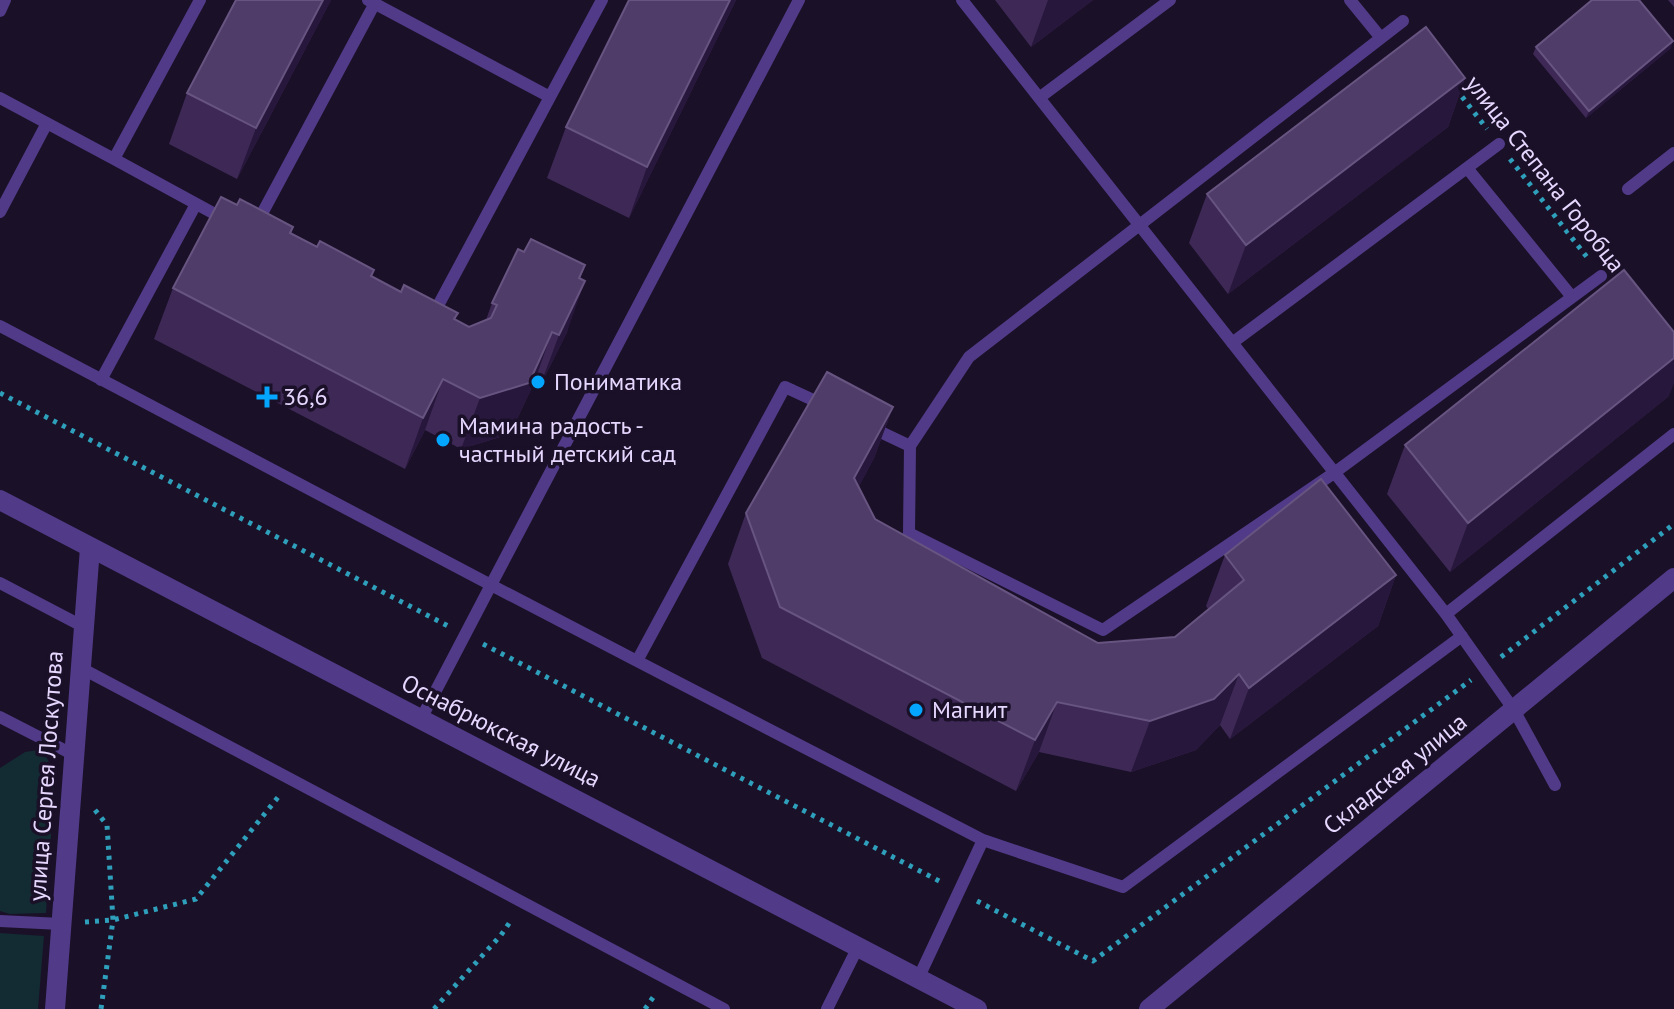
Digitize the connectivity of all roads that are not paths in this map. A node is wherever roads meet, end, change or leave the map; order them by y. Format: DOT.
graph roads {
  1 [pos="5,0"];
  2 [pos="200,0"];
  3 [pos="602,0"];
  4 [pos="799,0"];
  5 [pos="962,0"];
  6 [pos="1170,0"];
  7 [pos="1350,0"];
  8 [pos="371,2"];
  9 [pos="0,11"];
  10 [pos="1403,21"];
  11 [pos="1381,38"];
  12 [pos="550,97"];
  13 [pos="0,98"];
  14 [pos="1039,98"];
  15 [pos="47,123"];
  16 [pos="1499,144"];
  17 [pos="1674,153"];
  18 [pos="114,159"];
  19 [pos="1467,168"];
  20 [pos="1628,189"];
  21 [pos="196,204"];
  22 [pos="0,212"];
  23 [pos="1139,225"];
  24 [pos="238,226"];
  25 [pos="252,234"];
  26 [pos="1601,276"];
  27 [pos="1572,297"];
  28 [pos="0,326"];
  29 [pos="426,327"];
  30 [pos="1232,343"];
  31 [pos="101,380"];
  32 [pos="841,413"];
  33 [pos="855,420"];
  34 [pos="1674,434"];
  35 [pos="910,446"];
  36 [pos="1334,473"];
  37 [pos="0,500"];
  38 [pos="90,548"];
  39 [pos="1674,578"];
  40 [pos="0,583"];
  41 [pos="491,585"];
  42 [pos="1446,614"];
  43 [pos="84,627"];
  44 [pos="1462,636"];
  45 [pos="637,661"];
  46 [pos="81,668"];
  47 [pos="1514,710"];
  48 [pos="0,717"];
  49 [pos="421,719"];
  50 [pos="74,755"];
  51 [pos="1555,785"];
  52 [pos="983,840"];
  53 [pos="0,921"];
  54 [pos="61,924"];
  55 [pos="858,947"];
  56 [pos="918,979"];
  57 [pos="55,1009"];
  58 [pos="724,1009"];
  59 [pos="827,1009"];
  60 [pos="977,1009"];
  61 [pos="1149,1009"];
  1 -- 9 [label="lane"];
  2 -- 18 [label="lane"];
  3 -- 12 [label="lane"];
  4 -- 41 [label="lane"];
  5 -- 14 [label="lane"];
  6 -- 14 [label="lane"];
  7 -- 11 [label="lane"];
  8 -- 12 [label="lane"];
  8 -- 25 [label="lane"];
  10 -- 11 [label="lane"];
  11 -- 23 [label="lane"];
  12 -- 29 [label="lane"];
  13 -- 15 [label="lane"];
  14 -- 23 [label="lane"];
  15 -- 18 [label="lane"];
  15 -- 22 [label="lane"];
  16 -- 19 [label="lane"];
  17 -- 20 [label="lane"];
  18 -- 21 [label="lane"];
  19 -- 27 [label="lane"];
  19 -- 30 [label="lane"];
  21 -- 24 [label="lane"];
  21 -- 31 [label="lane"];
  23 -- 30 [label="lane"];
  23 -- 35 [label="lane"];
  26 -- 27 [label="lane"];
  27 -- 36 [label="lane"];
  28 -- 31 [label="lane"];
  30 -- 36 [label="lane"];
  31 -- 41 [label="lane"];
  32 -- 45 [label="lane"];
  33 -- 35 [label="lane"];
  34 -- 42 [label="lane"];
  35 -- 36 [label="lane"];
  36 -- 42 [label="lane"];
  37 -- 38 [label="street, Оснабрюкская улица"];
  38 -- 43 [label="street, улица Сергея Лоскутова"];
  38 -- 49 [label="street, Оснабрюкская улица"];
  39 -- 47 [label="street, Складская улица"];
  40 -- 43 [label="lane"];
  41 -- 45 [label="lane"];
  41 -- 49 [label="lane"];
  42 -- 44 [label="lane"];
  43 -- 46 [label="street, улица Сергея Лоскутова"];
  44 -- 47 [label="lane"];
  44 -- 52 [label="lane"];
  45 -- 52 [label="lane"];
  46 -- 50 [label="street, улица Сергея Лоскутова"];
  46 -- 58 [label="lane"];
  47 -- 51 [label="lane"];
  47 -- 61 [label="street, Складская улица"];
  48 -- 50 [label="lane"];
  49 -- 55 [label="street, Оснабрюкская улица"];
  50 -- 54 [label="street, улица Сергея Лоскутова"];
  52 -- 56 [label="lane"];
  53 -- 54 [label="lane"];
  54 -- 57 [label="street, улица Сергея Лоскутова"];
  55 -- 56 [label="street, Оснабрюкская улица"];
  55 -- 59 [label="lane"];
  56 -- 60 [label="street, Оснабрюкская улица"];
}
